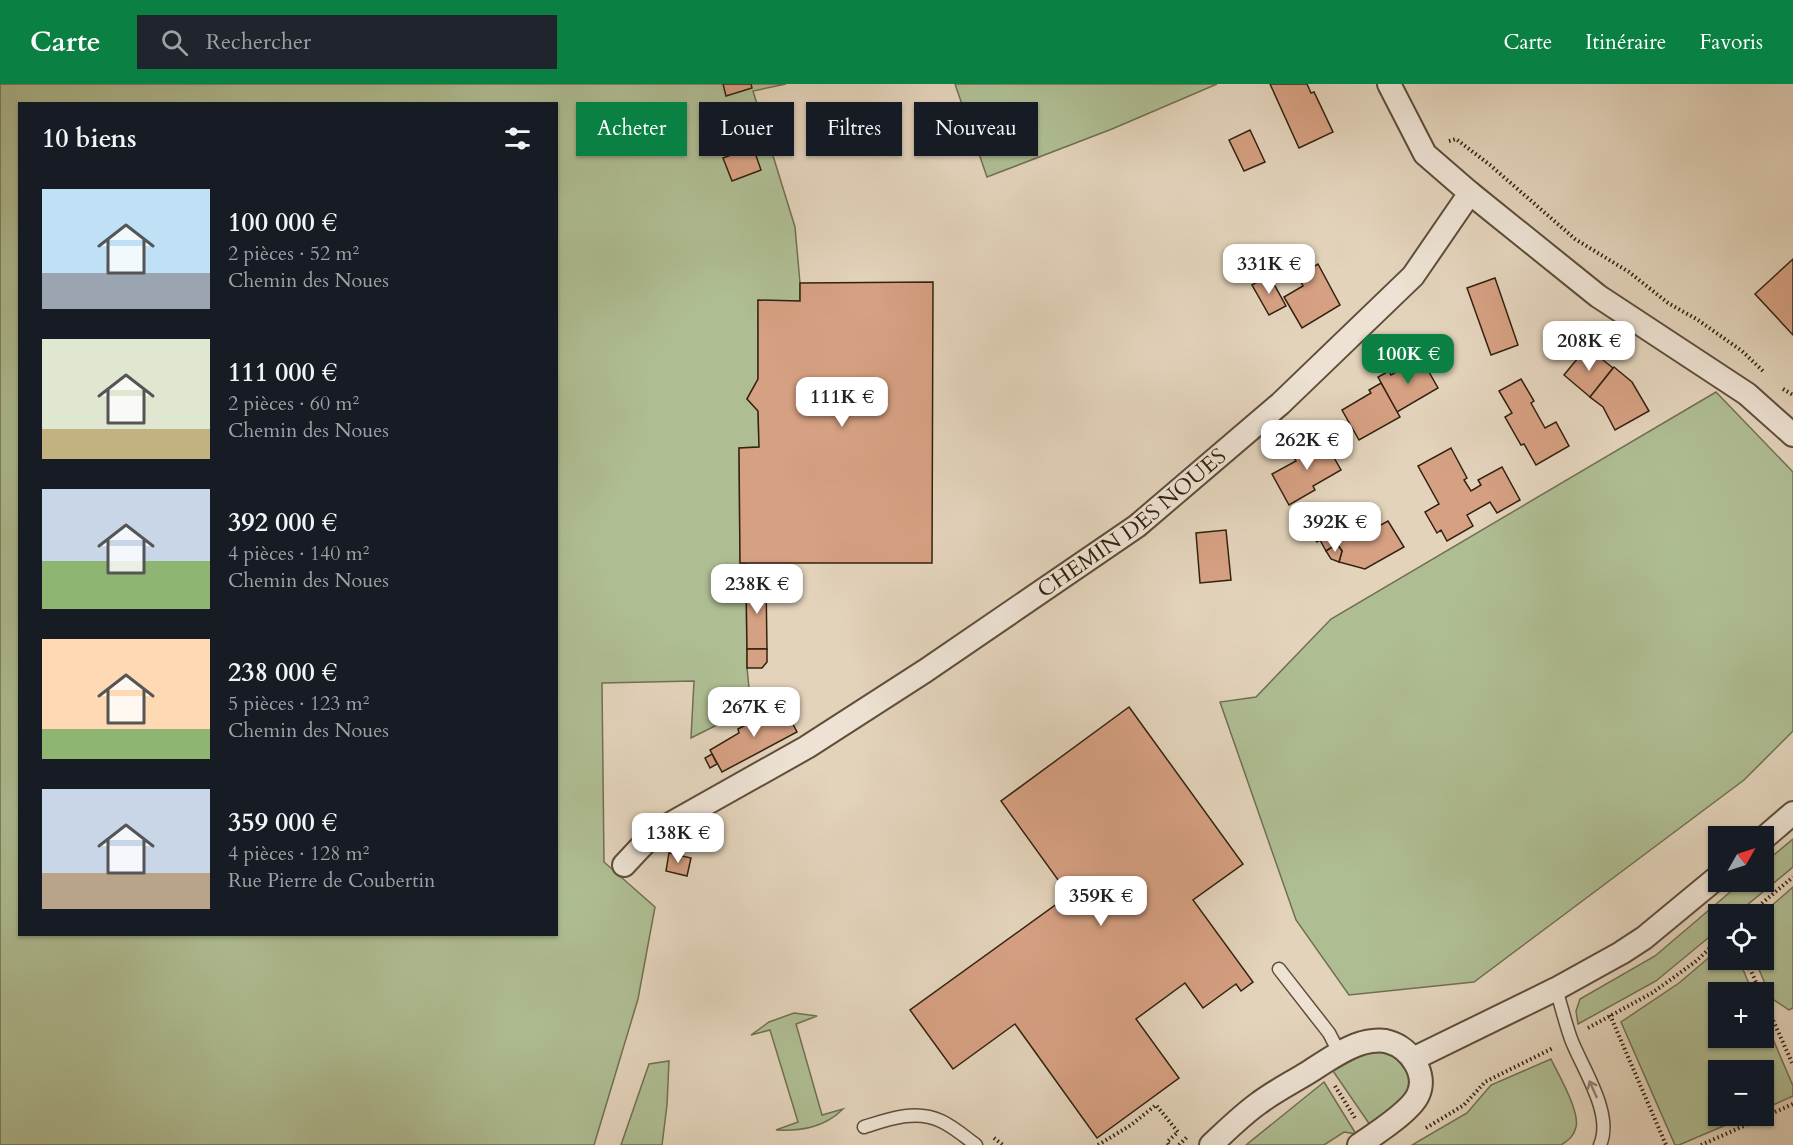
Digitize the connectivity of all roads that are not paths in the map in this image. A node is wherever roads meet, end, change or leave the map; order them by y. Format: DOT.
graph roads {
  1 [pos="1389,84"];
  2 [pos="1470,193"];
  3 [pos="1793,435"];
  4 [pos="1793,813"];
  5 [pos="1774,829"];
  6 [pos="624,865"];
  7 [pos="1708,885"];
  8 [pos="1279,969"];
  9 [pos="1556,989"];
  10 [pos="1340,1054"];
  11 [pos="1413,1059"];
  12 [pos="864,1127"];
  13 [pos="976,1145"];
  14 [pos="1211,1145"];
  15 [pos="1359,1145"];
  16 [pos="1600,1145"];
  1 -- 2 [label="street"];
  2 -- 3 [label="street"];
  2 -- 6 [label="street, CHEMIN DES NOUES"];
  4 -- 5 [label="street"];
  7 -- 9 [label="street"];
  8 -- 10 [label="lane"];
  9 -- 11 [label="street"];
  16 -- 9 [label="lane, one-way"];
  10 -- 11 [label="street"];
  10 -- 14 [label="street"];
  11 -- 15 [label="street"];
  12 -- 13 [label="lane"];
}
